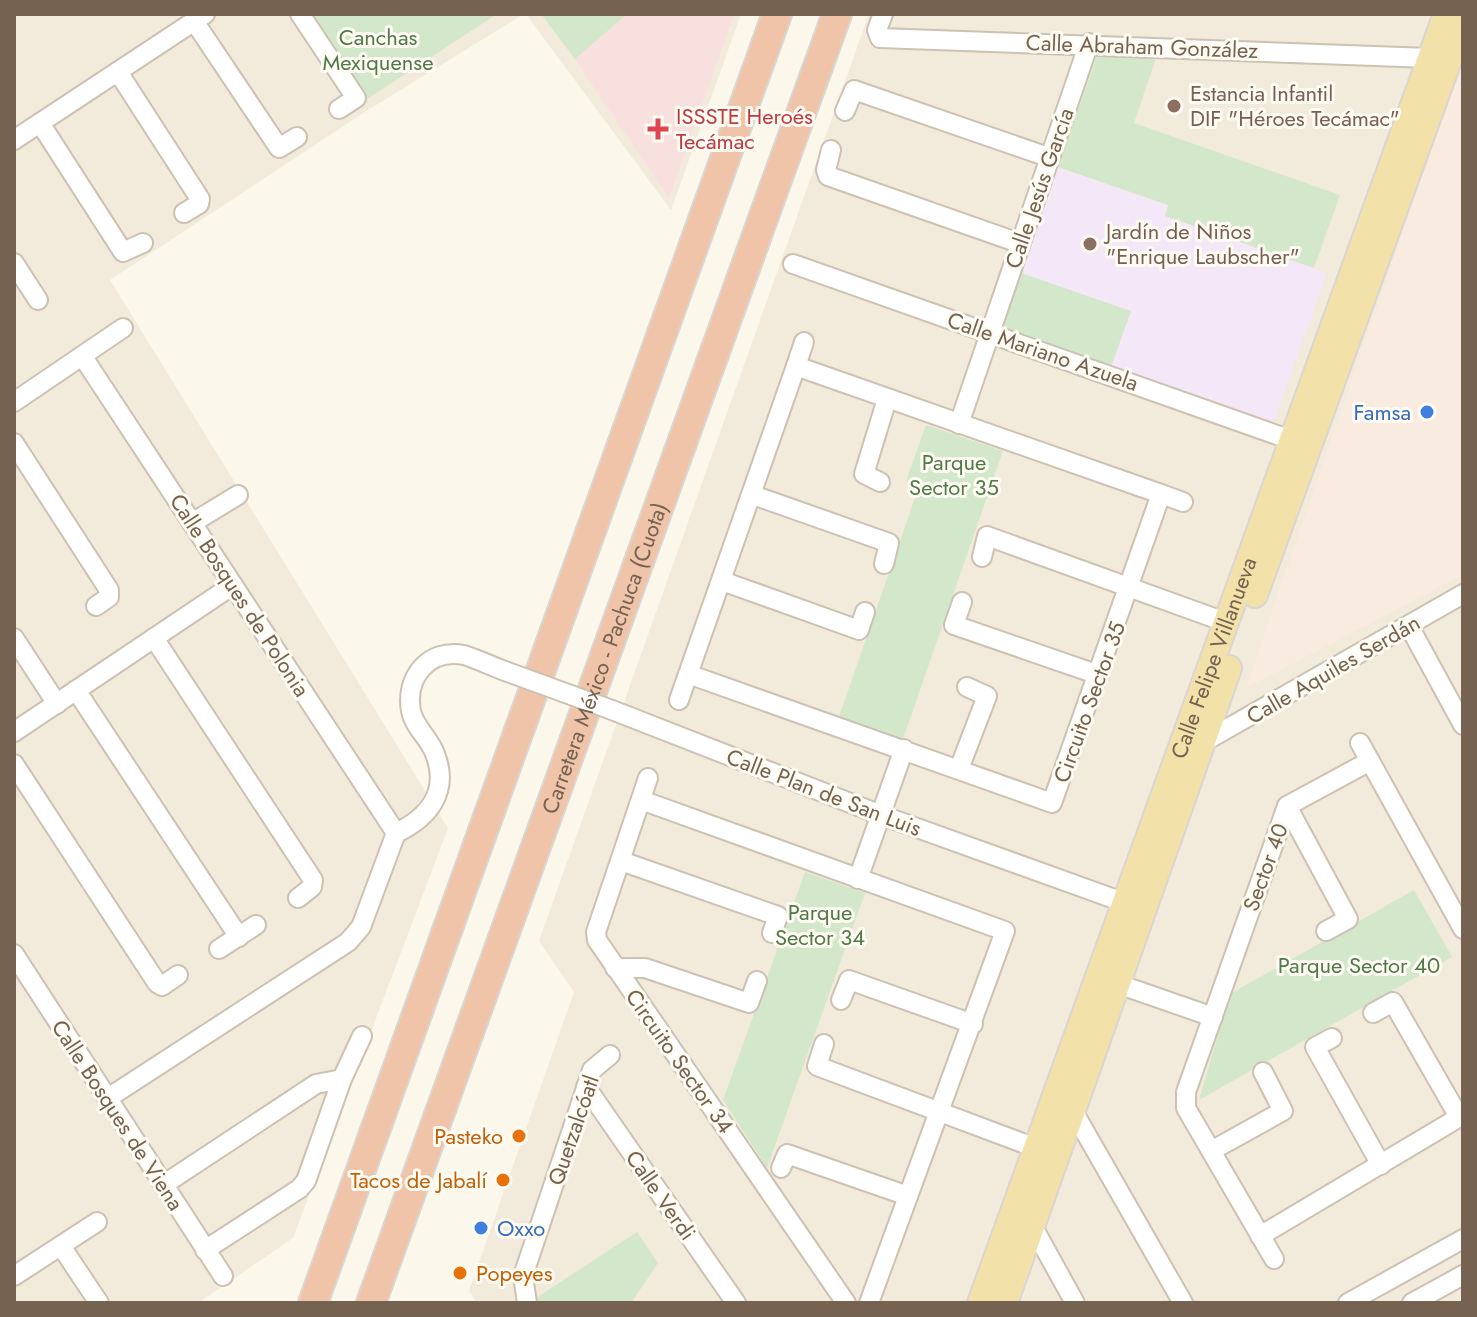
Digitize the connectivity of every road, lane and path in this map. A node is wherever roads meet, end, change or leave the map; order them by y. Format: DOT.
graph roads {
  1 [pos="300,14"];
  2 [pos="777,14"];
  3 [pos="837,14"];
  4 [pos="883,14"];
  5 [pos="1446,14"];
  6 [pos="200,18"];
  7 [pos="1463,22"];
  8 [pos="1089,43"];
  9 [pos="1430,58"];
  10 [pos="118,72"];
  11 [pos="339,109"];
  12 [pos="845,111"];
  13 [pos="40,123"];
  14 [pos="297,137"];
  15 [pos="14,140"];
  16 [pos="831,150"];
  17 [pos="1048,157"];
  18 [pos="184,213"];
  19 [pos="143,243"];
  20 [pos="1019,243"];
  21 [pos="14,263"];
  22 [pos="793,264"];
  23 [pos="19,283"];
  24 [pos="38,300"];
  25 [pos="123,328"];
  26 [pos="989,333"];
  27 [pos="804,342"];
  28 [pos="83,357"];
  29 [pos="796,366"];
  30 [pos="887,399"];
  31 [pos="14,402"];
  32 [pos="959,424"];
  33 [pos="1291,440"];
  34 [pos="14,443"];
  35 [pos="880,482"];
  36 [pos="1161,494"];
  37 [pos="238,495"];
  38 [pos="753,495"];
  39 [pos="1183,502"];
  40 [pos="192,523"];
  41 [pos="982,557"];
  42 [pos="884,564"];
  43 [pos="722,581"];
  44 [pos="233,585"];
  45 [pos="1130,588"];
  46 [pos="1463,594"];
  47 [pos="962,602"];
  48 [pos="96,606"];
  49 [pos="865,612"];
  50 [pos="1409,626"];
  51 [pos="14,638"];
  52 [pos="154,638"];
  53 [pos="1228,639"];
  54 [pos="688,674"];
  55 [pos="1099,675"];
  56 [pos="967,687"];
  57 [pos="76,690"];
  58 [pos="679,700"];
  59 [pos="57,704"];
  60 [pos="1463,725"];
  61 [pos="14,732"];
  62 [pos="1202,743"];
  63 [pos="1360,743"];
  64 [pos="904,749"];
  65 [pos="1370,761"];
  66 [pos="14,764"];
  67 [pos="959,769"];
  68 [pos="648,778"];
  69 [pos="641,800"];
  70 [pos="1287,806"];
  71 [pos="881,815"];
  72 [pos="396,833"];
  73 [pos="621,861"];
  74 [pos="858,879"];
  75 [pos="298,898"];
  76 [pos="1135,907"];
  77 [pos="256,925"];
  78 [pos="1463,929"];
  79 [pos="1326,931"];
  80 [pos="772,933"];
  81 [pos="239,937"];
  82 [pos="219,949"];
  83 [pos="14,954"];
  84 [pos="615,968"];
  85 [pos="178,975"];
  86 [pos="757,981"];
  87 [pos="1118,984"];
  88 [pos="841,1000"];
  89 [pos="1373,1013"];
  90 [pos="1213,1017"];
  91 [pos="973,1024"];
  92 [pos="362,1036"];
  93 [pos="1332,1038"];
  94 [pos="824,1044"];
  95 [pos="610,1055"];
  96 [pos="1263,1072"];
  97 [pos="342,1079"];
  98 [pos="586,1087"];
  99 [pos="108,1098"];
  100 [pos="1073,1111"];
  101 [pos="939,1114"];
  102 [pos="1461,1116"];
  103 [pos="1036,1148"];
  104 [pos="1211,1151"];
  105 [pos="1381,1165"];
  106 [pos="781,1168"];
  107 [pos="163,1185"];
  108 [pos="908,1196"];
  109 [pos="97,1222"];
  110 [pos="1033,1227"];
  111 [pos="1260,1236"];
  112 [pos="1463,1239"];
  113 [pos="61,1246"];
  114 [pos="205,1250"];
  115 [pos="1274,1259"];
  116 [pos="1463,1275"];
  117 [pos="14,1276"];
  118 [pos="223,1276"];
  119 [pos="99,1303"];
  120 [pos="313,1303"];
  121 [pos="371,1303"];
  122 [pos="527,1303"];
  123 [pos="736,1303"];
  124 [pos="846,1303"];
  125 [pos="869,1303"];
  126 [pos="980,1303"];
  127 [pos="1005,1303"];
  128 [pos="1075,1303"];
  129 [pos="1183,1303"];
  130 [pos="1348,1303"];
  131 [pos="1412,1303"];
  1 -- 11 [label="street"];
  2 -- 120 [label="highway"];
  3 -- 121 [label="highway, Carretera México - Pachuca (Cuota)"];
  4 -- 8 [label="street, Calle Abraham González"];
  5 -- 9 [label="main road, Calle Felipe Villanueva"];
  6 -- 10 [label="street"];
  6 -- 14 [label="street"];
  7 -- 53 [label="main road, Calle Felipe Villanueva"];
  8 -- 9 [label="street, Calle Abraham González"];
  8 -- 17 [label="street, Calle Jesús García"];
  9 -- 33 [label="main road, Calle Felipe Villanueva"];
  10 -- 13 [label="street"];
  10 -- 18 [label="street"];
  12 -- 17 [label="street"];
  13 -- 15 [label="street"];
  13 -- 19 [label="street"];
  16 -- 20 [label="street"];
  17 -- 20 [label="street, Calle Jesús García"];
  20 -- 26 [label="street, Calle Jesús García"];
  21 -- 23 [label="street"];
  22 -- 26 [label="street, Calle Mariano Azuela"];
  23 -- 24 [label="street"];
  25 -- 28 [label="street"];
  26 -- 32 [label="street"];
  26 -- 33 [label="street, Calle Mariano Azuela"];
  27 -- 29 [label="street"];
  28 -- 31 [label="street"];
  28 -- 40 [label="street, Calle Bosques de Polonia"];
  29 -- 30 [label="street"];
  29 -- 38 [label="street"];
  30 -- 32 [label="street"];
  30 -- 35 [label="street"];
  32 -- 36 [label="street"];
  33 -- 53 [label="main road, Calle Felipe Villanueva"];
  34 -- 48 [label="street"];
  36 -- 39 [label="street"];
  36 -- 45 [label="street, Circuito Sector 35"];
  37 -- 40 [label="street"];
  38 -- 42 [label="street"];
  38 -- 43 [label="street"];
  40 -- 44 [label="street, Calle Bosques de Polonia"];
  41 -- 45 [label="street"];
  43 -- 49 [label="street"];
  43 -- 54 [label="street"];
  44 -- 52 [label="street"];
  44 -- 72 [label="street, Calle Bosques de Polonia"];
  45 -- 53 [label="street"];
  45 -- 55 [label="street, Circuito Sector 35"];
  46 -- 50 [label="street, Calle Aquiles Serdán"];
  47 -- 55 [label="street"];
  50 -- 60 [label="street"];
  50 -- 62 [label="street, Calle Aquiles Serdán"];
  51 -- 59 [label="street"];
  52 -- 57 [label="street"];
  52 -- 75 [label="street"];
  53 -- 62 [label="main road, Calle Felipe Villanueva"];
  53 -- 76 [label="main road, Calle Felipe Villanueva"];
  54 -- 58 [label="street"];
  54 -- 64 [label="street, Circuito Sector 35"];
  55 -- 67 [label="street, Circuito Sector 35"];
  56 -- 67 [label="street"];
  57 -- 59 [label="street"];
  57 -- 81 [label="street"];
  59 -- 61 [label="street"];
  62 -- 76 [label="main road, Calle Felipe Villanueva"];
  63 -- 65 [label="street"];
  64 -- 67 [label="street, Circuito Sector 35"];
  64 -- 71 [label="street"];
  65 -- 70 [label="street, Sector 40"];
  65 -- 78 [label="street"];
  66 -- 85 [label="street"];
  68 -- 69 [label="street, Circuito Sector 34"];
  69 -- 73 [label="street, Circuito Sector 34"];
  69 -- 74 [label="street"];
  70 -- 79 [label="street"];
  70 -- 90 [label="street, Sector 40"];
  71 -- 72 [label="street, Calle Plan de San Luis, bridge"];
  71 -- 74 [label="street"];
  71 -- 76 [label="street, Calle Plan de San Luis"];
  72 -- 99 [label="street"];
  73 -- 80 [label="street"];
  73 -- 84 [label="street, Circuito Sector 34"];
  74 -- 91 [label="street"];
  76 -- 87 [label="main road, Calle Felipe Villanueva"];
  76 -- 103 [label="main road, Calle Felipe Villanueva"];
  77 -- 81 [label="street"];
  81 -- 82 [label="street"];
  83 -- 99 [label="street, Calle Bosques de Viena"];
  84 -- 86 [label="street"];
  84 -- 124 [label="street, Circuito Sector 34"];
  87 -- 90 [label="street"];
  87 -- 100 [label="main road, Calle Felipe Villanueva"];
  88 -- 91 [label="street"];
  89 -- 102 [label="street"];
  90 -- 104 [label="street, Sector 40"];
  91 -- 101 [label="street"];
  92 -- 97 [label="street"];
  93 -- 105 [label="street"];
  94 -- 101 [label="street"];
  95 -- 98 [label="street, Quetzalcóatl"];
  96 -- 104 [label="street"];
  97 -- 107 [label="street"];
  97 -- 114 [label="street"];
  98 -- 122 [label="street, Quetzalcóatl"];
  98 -- 123 [label="street, Calle Verdi"];
  99 -- 107 [label="street, Calle Bosques de Viena"];
  100 -- 110 [label="main road, Calle Felipe Villanueva"];
  100 -- 129 [label="street"];
  101 -- 103 [label="street"];
  101 -- 108 [label="street"];
  102 -- 105 [label="street"];
  103 -- 126 [label="main road, Calle Felipe Villanueva"];
  104 -- 111 [label="street, Sector 40"];
  105 -- 111 [label="street"];
  106 -- 108 [label="street"];
  107 -- 114 [label="street, Calle Bosques de Viena"];
  108 -- 125 [label="street"];
  109 -- 113 [label="street"];
  110 -- 127 [label="main road, Calle Felipe Villanueva"];
  110 -- 128 [label="street"];
  111 -- 115 [label="street, Sector 40"];
  112 -- 130 [label="street"];
  113 -- 117 [label="street"];
  113 -- 119 [label="street"];
  114 -- 118 [label="street, Calle Bosques de Viena"];
  116 -- 131 [label="street"];
}
